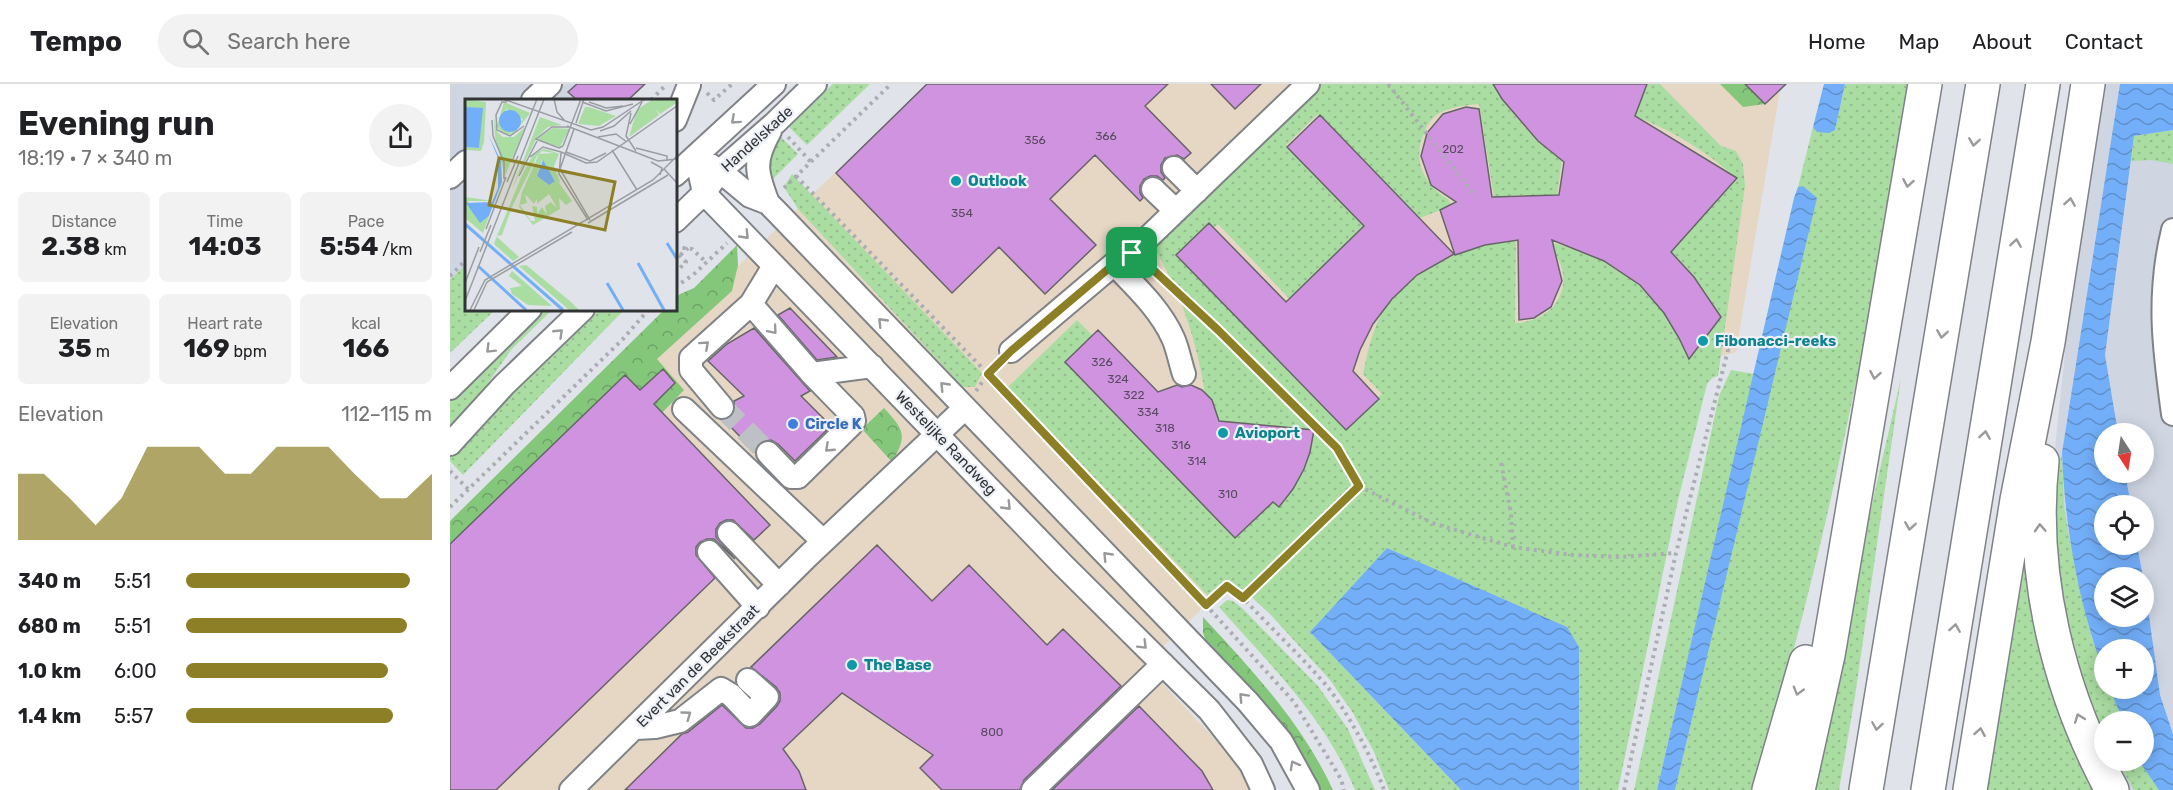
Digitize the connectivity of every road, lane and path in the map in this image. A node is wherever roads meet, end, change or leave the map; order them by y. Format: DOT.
graph roads {
  1 [pos="527,84"];
  2 [pos="550,84"];
  3 [pos="667,84"];
  4 [pos="732,84"];
  5 [pos="774,84"];
  6 [pos="815,84"];
  7 [pos="891,84"];
  8 [pos="1308,84"];
  9 [pos="1388,84"];
  10 [pos="1925,84"];
  11 [pos="1983,84"];
  12 [pos="2043,84"];
  13 [pos="2088,84"];
  14 [pos="694,86"];
  15 [pos="531,99"];
  16 [pos="532,99"];
  17 [pos="652,99"];
  18 [pos="671,99"];
  19 [pos="676,118"];
  20 [pos="775,123"];
  21 [pos="696,156"];
  22 [pos="465,163"];
  23 [pos="1174,168"];
  24 [pos="720,171"];
  25 [pos="676,174"];
  26 [pos="450,177"];
  27 [pos="1153,189"];
  28 [pos="1197,191"];
  29 [pos="704,193"];
  30 [pos="1476,197"];
  31 [pos="768,203"];
  32 [pos="1176,211"];
  33 [pos="676,220"];
  34 [pos="2173,230"];
  35 [pos="676,247"];
  36 [pos="689,248"];
  37 [pos="677,257"];
  38 [pos="1123,259"];
  39 [pos="465,261"];
  40 [pos="707,263"];
  41 [pos="774,266"];
  42 [pos="676,272"];
  43 [pos="450,276"];
  44 [pos="751,304"];
  45 [pos="529,310"];
  46 [pos="583,310"];
  47 [pos="648,310"];
  48 [pos="1720,341"];
  49 [pos="2048,342"];
  50 [pos="1011,351"];
  51 [pos="872,366"];
  52 [pos="812,374"];
  53 [pos="988,374"];
  54 [pos="1184,374"];
  55 [pos="450,388"];
  56 [pos="722,407"];
  57 [pos="965,408"];
  58 [pos="684,409"];
  59 [pos="2173,414"];
  60 [pos="937,434"];
  61 [pos="450,444"];
  62 [pos="768,453"];
  63 [pos="1501,463"];
  64 [pos="450,471"];
  65 [pos="1359,486"];
  66 [pos="469,490"];
  67 [pos="1855,493"];
  68 [pos="450,507"];
  69 [pos="729,533"];
  70 [pos="823,541"];
  71 [pos="1513,547"];
  72 [pos="709,552"];
  73 [pos="1676,553"];
  74 [pos="779,585"];
  75 [pos="1243,598"];
  76 [pos="1206,605"];
  77 [pos="758,607"];
  78 [pos="1163,664"];
  79 [pos="740,688"];
  80 [pos="636,728"];
  81 [pos="571,790"];
  82 [pos="1034,790"];
  83 [pos="1263,790"];
  84 [pos="1308,790"];
  85 [pos="1344,790"];
  86 [pos="1384,790"];
  87 [pos="1624,790"];
  88 [pos="1768,790"];
  89 [pos="1798,790"];
  90 [pos="1866,790"];
  91 [pos="1928,790"];
  92 [pos="1970,790"];
  93 [pos="2112,790"];
  1 -- 15 [label="street"];
  2 -- 16 [label="street"];
  3 -- 17 [label="path"];
  4 -- 14 [label="path"];
  5 -- 21 [label="street, Handelskade, one-way"];
  6 -- 20 [label="street, Handelskade"];
  7 -- 53 [label="path"];
  8 -- 28 [label="street"];
  9 -- 30 [label="path"];
  10 -- 67 [label="highway, one-way"];
  11 -- 90 [label="highway, one-way"];
  91 -- 12 [label="highway, one-way"];
  49 -- 13 [label="highway, one-way"];
  14 -- 18 [label="street"];
  14 -- 19 [label="street"];
  20 -- 24 [label="street, Handelskade"];
  20 -- 31 [label="street"];
  21 -- 24 [label="street"];
  21 -- 25 [label="street, Handelskade"];
  21 -- 29 [label="street"];
  22 -- 26 [label="street"];
  23 -- 28 [label="street"];
  24 -- 29 [label="street, Handelskade"];
  24 -- 31 [label="street"];
  27 -- 32 [label="street"];
  28 -- 32 [label="street"];
  29 -- 33 [label="street, Handelskade"];
  29 -- 41 [label="street, Westelijke Randweg, one-way"];
  57 -- 31 [label="street, one-way"];
  32 -- 38 [label="street"];
  34 -- 59 [label="street"];
  35 -- 36 [label="path"];
  36 -- 37 [label="path"];
  36 -- 40 [label="path"];
  37 -- 42 [label="path"];
  38 -- 50 [label="street"];
  38 -- 54 [label="street"];
  38 -- 65 [label="path"];
  39 -- 43 [label="path"];
  41 -- 44 [label="street"];
  41 -- 51 [label="street, Westelijke Randweg"];
  44 -- 52 [label="street, one-way"];
  56 -- 44 [label="street, one-way"];
  45 -- 55 [label="street, one-way"];
  61 -- 46 [label="street, one-way"];
  47 -- 66 [label="path"];
  48 -- 73 [label="path"];
  92 -- 49 [label="highway, one-way"];
  93 -- 49 [label="highway, one-way"];
  50 -- 53 [label="path"];
  51 -- 52 [label="street"];
  51 -- 60 [label="street, Westelijke Randweg"];
  52 -- 62 [label="street, one-way"];
  53 -- 57 [label="path"];
  53 -- 76 [label="path"];
  57 -- 60 [label="street, Evert van de Beekstraat"];
  84 -- 57 [label="street, one-way"];
  58 -- 70 [label="street"];
  60 -- 70 [label="street, Evert van de Beekstraat"];
  60 -- 78 [label="street, Westelijke Randweg, one-way"];
  63 -- 71 [label="path"];
  64 -- 66 [label="path"];
  65 -- 71 [label="path"];
  65 -- 75 [label="path"];
  66 -- 68 [label="path"];
  67 -- 88 [label="highway, one-way"];
  67 -- 89 [label="highway"];
  69 -- 74 [label="street"];
  70 -- 74 [label="street, Evert van de Beekstraat"];
  71 -- 73 [label="path"];
  72 -- 77 [label="street"];
  73 -- 87 [label="path"];
  74 -- 77 [label="street, Evert van de Beekstraat"];
  75 -- 76 [label="path"];
  75 -- 86 [label="path"];
  76 -- 85 [label="path"];
  77 -- 80 [label="street, Evert van de Beekstraat"];
  78 -- 82 [label="street"];
  78 -- 83 [label="street, Westelijke Randweg"];
  80 -- 79 [label="street, one-way"];
  80 -- 81 [label="street, Evert van de Beekstraat"];
}
